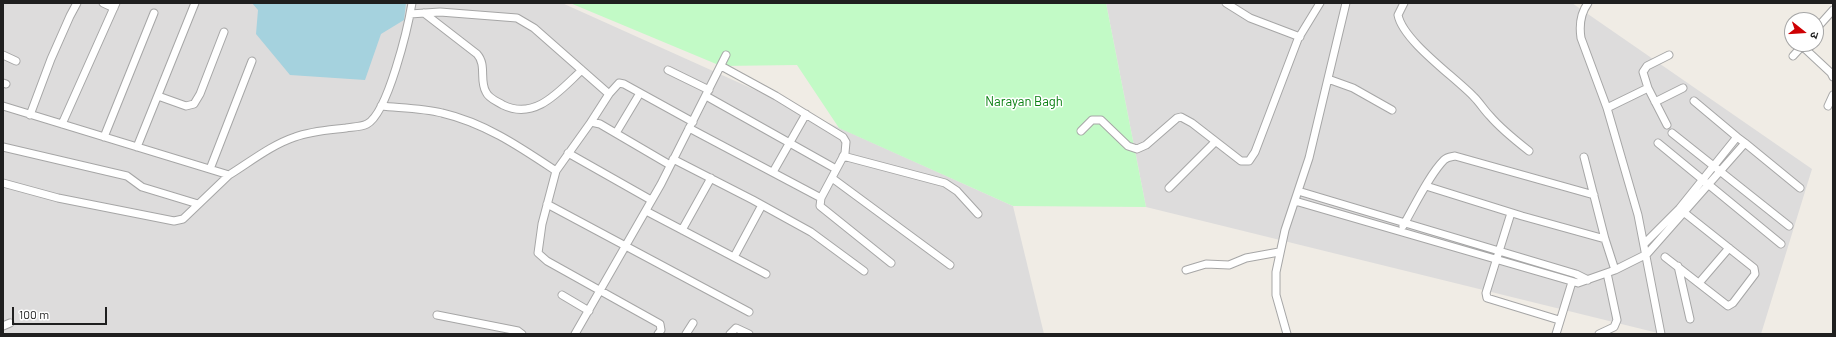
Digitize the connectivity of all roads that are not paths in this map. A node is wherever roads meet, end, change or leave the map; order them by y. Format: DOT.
graph roads {
  1 [pos="77,3"];
  2 [pos="103,3"];
  3 [pos="195,3"];
  4 [pos="412,3"];
  5 [pos="1226,3"];
  6 [pos="1320,3"];
  7 [pos="1346,3"];
  8 [pos="1404,3"];
  9 [pos="1588,3"];
  10 [pos="115,5"];
  11 [pos="1833,10"];
  12 [pos="154,13"];
  13 [pos="424,13"];
  14 [pos="410,14"];
  15 [pos="1824,20"];
  16 [pos="224,32"];
  17 [pos="1300,37"];
  18 [pos="1796,52"];
  19 [pos="1810,52"];
  20 [pos="3,55"];
  21 [pos="1669,55"];
  22 [pos="726,56"];
  23 [pos="1792,56"];
  24 [pos="16,61"];
  25 [pos="252,61"];
  26 [pos="721,66"];
  27 [pos="582,70"];
  28 [pos="668,70"];
  29 [pos="1833,77"];
  30 [pos="1328,79"];
  31 [pos="1648,88"];
  32 [pos="1683,88"];
  33 [pos="640,93"];
  34 [pos="708,93"];
  35 [pos="610,94"];
  36 [pos="1833,94"];
  37 [pos="158,96"];
  38 [pos="1694,101"];
  39 [pos="1655,102"];
  40 [pos="3,106"];
  41 [pos="381,106"];
  42 [pos="1828,106"];
  43 [pos="1607,108"];
  44 [pos="1392,110"];
  45 [pos="30,114"];
  46 [pos="806,114"];
  47 [pos="591,122"];
  48 [pos="62,124"];
  49 [pos="691,125"];
  50 [pos="1667,125"];
  51 [pos="1081,131"];
  52 [pos="616,133"];
  53 [pos="1672,133"];
  54 [pos="104,137"];
  55 [pos="1737,137"];
  56 [pos="789,142"];
  57 [pos="1215,142"];
  58 [pos="1658,143"];
  59 [pos="1745,143"];
  60 [pos="3,147"];
  61 [pos="137,147"];
  62 [pos="1529,151"];
  63 [pos="568,153"];
  64 [pos="843,156"];
  65 [pos="1584,157"];
  66 [pos="672,162"];
  67 [pos="210,169"];
  68 [pos="836,169"];
  69 [pos="1717,169"];
  70 [pos="556,171"];
  71 [pos="773,172"];
  72 [pos="229,175"];
  73 [pos="711,178"];
  74 [pos="832,178"];
  75 [pos="3,183"];
  76 [pos="1705,183"];
  77 [pos="1426,186"];
  78 [pos="1169,188"];
  79 [pos="1800,188"];
  80 [pos="1298,191"];
  81 [pos="1594,195"];
  82 [pos="821,198"];
  83 [pos="651,200"];
  84 [pos="1294,201"];
  85 [pos="198,204"];
  86 [pos="547,204"];
  87 [pos="762,205"];
  88 [pos="646,210"];
  89 [pos="1682,211"];
  90 [pos="1511,213"];
  91 [pos="978,214"];
  92 [pos="1405,222"];
  93 [pos="1789,226"];
  94 [pos="682,230"];
  95 [pos="1400,231"];
  96 [pos="1605,239"];
  97 [pos="1644,244"];
  98 [pos="1781,244"];
  99 [pos="625,247"];
  100 [pos="1729,248"];
  101 [pos="1500,250"];
  102 [pos="1280,252"];
  103 [pos="1647,254"];
  104 [pos="734,257"];
  105 [pos="1665,257"];
  106 [pos="1497,259"];
  107 [pos="890,263"];
  108 [pos="950,265"];
  109 [pos="1678,266"];
  110 [pos="1186,270"];
  111 [pos="1615,270"];
  112 [pos="864,271"];
  113 [pos="1607,272"];
  114 [pos="766,274"];
  115 [pos="1588,280"];
  116 [pos="1572,282"];
  117 [pos="1699,283"];
  118 [pos="601,291"];
  119 [pos="562,295"];
  120 [pos="589,311"];
  121 [pos="749,312"];
  122 [pos="437,315"];
  123 [pos="1690,319"];
  124 [pos="1559,320"];
  125 [pos="693,324"];
  126 [pos="522,334"];
  127 [pos="575,334"];
  128 [pos="658,334"];
  129 [pos="686,334"];
  130 [pos="730,334"];
  131 [pos="749,334"];
  132 [pos="1287,334"];
  133 [pos="1556,334"];
  134 [pos="1599,334"];
  135 [pos="1661,334"];
  1 -- 45 [label="street"];
  2 -- 10 [label="street"];
  3 -- 37 [label="street"];
  4 -- 14 [label="street"];
  5 -- 17 [label="street"];
  6 -- 17 [label="street"];
  7 -- 30 [label="street"];
  8 -- 62 [label="street"];
  9 -- 43 [label="street"];
  10 -- 48 [label="street"];
  11 -- 15 [label="street"];
  12 -- 54 [label="street"];
  13 -- 14 [label="street"];
  13 -- 27 [label="street"];
  13 -- 27 [label="street"];
  14 -- 41 [label="street"];
  16 -- 37 [label="street"];
  17 -- 57 [label="street"];
  18 -- 23 [label="street"];
  19 -- 29 [label="street"];
  20 -- 24 [label="street"];
  21 -- 31 [label="street"];
  22 -- 26 [label="street"];
  25 -- 67 [label="street"];
  26 -- 34 [label="street"];
  26 -- 46 [label="street"];
  27 -- 35 [label="street"];
  28 -- 34 [label="street"];
  30 -- 44 [label="street"];
  30 -- 80 [label="street"];
  31 -- 39 [label="street"];
  31 -- 43 [label="street"];
  32 -- 39 [label="street"];
  33 -- 35 [label="street"];
  33 -- 49 [label="street"];
  33 -- 52 [label="street"];
  34 -- 49 [label="street"];
  34 -- 56 [label="street"];
  35 -- 47 [label="street"];
  36 -- 42 [label="street"];
  37 -- 61 [label="street"];
  38 -- 55 [label="street"];
  39 -- 50 [label="street"];
  40 -- 45 [label="street"];
  41 -- 70 [label="street"];
  41 -- 72 [label="street"];
  43 -- 97 [label="street"];
  45 -- 48 [label="street"];
  46 -- 56 [label="street"];
  46 -- 64 [label="street"];
  47 -- 52 [label="street"];
  47 -- 63 [label="street"];
  48 -- 54 [label="street"];
  49 -- 66 [label="street"];
  49 -- 71 [label="street"];
  51 -- 57 [label="street"];
  52 -- 66 [label="street"];
  53 -- 69 [label="street"];
  54 -- 61 [label="street"];
  55 -- 59 [label="street"];
  55 -- 69 [label="street"];
  56 -- 68 [label="street"];
  56 -- 71 [label="street"];
  57 -- 78 [label="street"];
  58 -- 76 [label="street"];
  59 -- 69 [label="street"];
  59 -- 79 [label="street"];
  60 -- 85 [label="street"];
  61 -- 67 [label="street"];
  63 -- 70 [label="street"];
  63 -- 83 [label="street"];
  64 -- 68 [label="street"];
  64 -- 91 [label="street"];
  65 -- 81 [label="street"];
  66 -- 73 [label="street"];
  66 -- 83 [label="street"];
  67 -- 72 [label="street"];
  68 -- 74 [label="street"];
  69 -- 76 [label="street"];
  69 -- 93 [label="street"];
  70 -- 86 [label="street"];
  71 -- 82 [label="street"];
  72 -- 85 [label="street"];
  73 -- 87 [label="street"];
  73 -- 94 [label="street"];
  74 -- 82 [label="street"];
  74 -- 108 [label="street"];
  75 -- 85 [label="street"];
  76 -- 89 [label="street"];
  76 -- 98 [label="street"];
  77 -- 81 [label="street"];
  77 -- 90 [label="street"];
  77 -- 92 [label="street"];
  80 -- 84 [label="street"];
  80 -- 92 [label="street"];
  81 -- 96 [label="street"];
  82 -- 107 [label="street"];
  83 -- 88 [label="street"];
  84 -- 95 [label="street"];
  84 -- 102 [label="street"];
  86 -- 99 [label="street"];
  86 -- 118 [label="street"];
  87 -- 104 [label="street"];
  87 -- 112 [label="street"];
  88 -- 94 [label="street"];
  88 -- 99 [label="street"];
  89 -- 97 [label="street"];
  89 -- 100 [label="street"];
  89 -- 103 [label="street"];
  90 -- 96 [label="street"];
  90 -- 101 [label="street"];
  92 -- 95 [label="street"];
  92 -- 101 [label="street"];
  94 -- 104 [label="street"];
  95 -- 106 [label="street"];
  96 -- 111 [label="street"];
  97 -- 103 [label="street"];
  99 -- 118 [label="street"];
  99 -- 121 [label="street"];
  100 -- 117 [label="street"];
  100 -- 117 [label="street"];
  101 -- 106 [label="street"];
  101 -- 115 [label="street"];
  102 -- 110 [label="street"];
  102 -- 132 [label="street"];
  103 -- 111 [label="street"];
  103 -- 135 [label="street"];
  104 -- 114 [label="street"];
  105 -- 109 [label="street"];
  106 -- 116 [label="street"];
  106 -- 124 [label="street"];
  109 -- 117 [label="street"];
  109 -- 123 [label="street"];
  111 -- 113 [label="street"];
  113 -- 115 [label="street"];
  113 -- 134 [label="street"];
  115 -- 116 [label="street"];
  116 -- 124 [label="street"];
  118 -- 120 [label="street"];
  118 -- 128 [label="street"];
  119 -- 120 [label="street"];
  120 -- 127 [label="street"];
  122 -- 126 [label="street"];
  124 -- 133 [label="street"];
  125 -- 129 [label="street"];
  130 -- 131 [label="street"];
}
